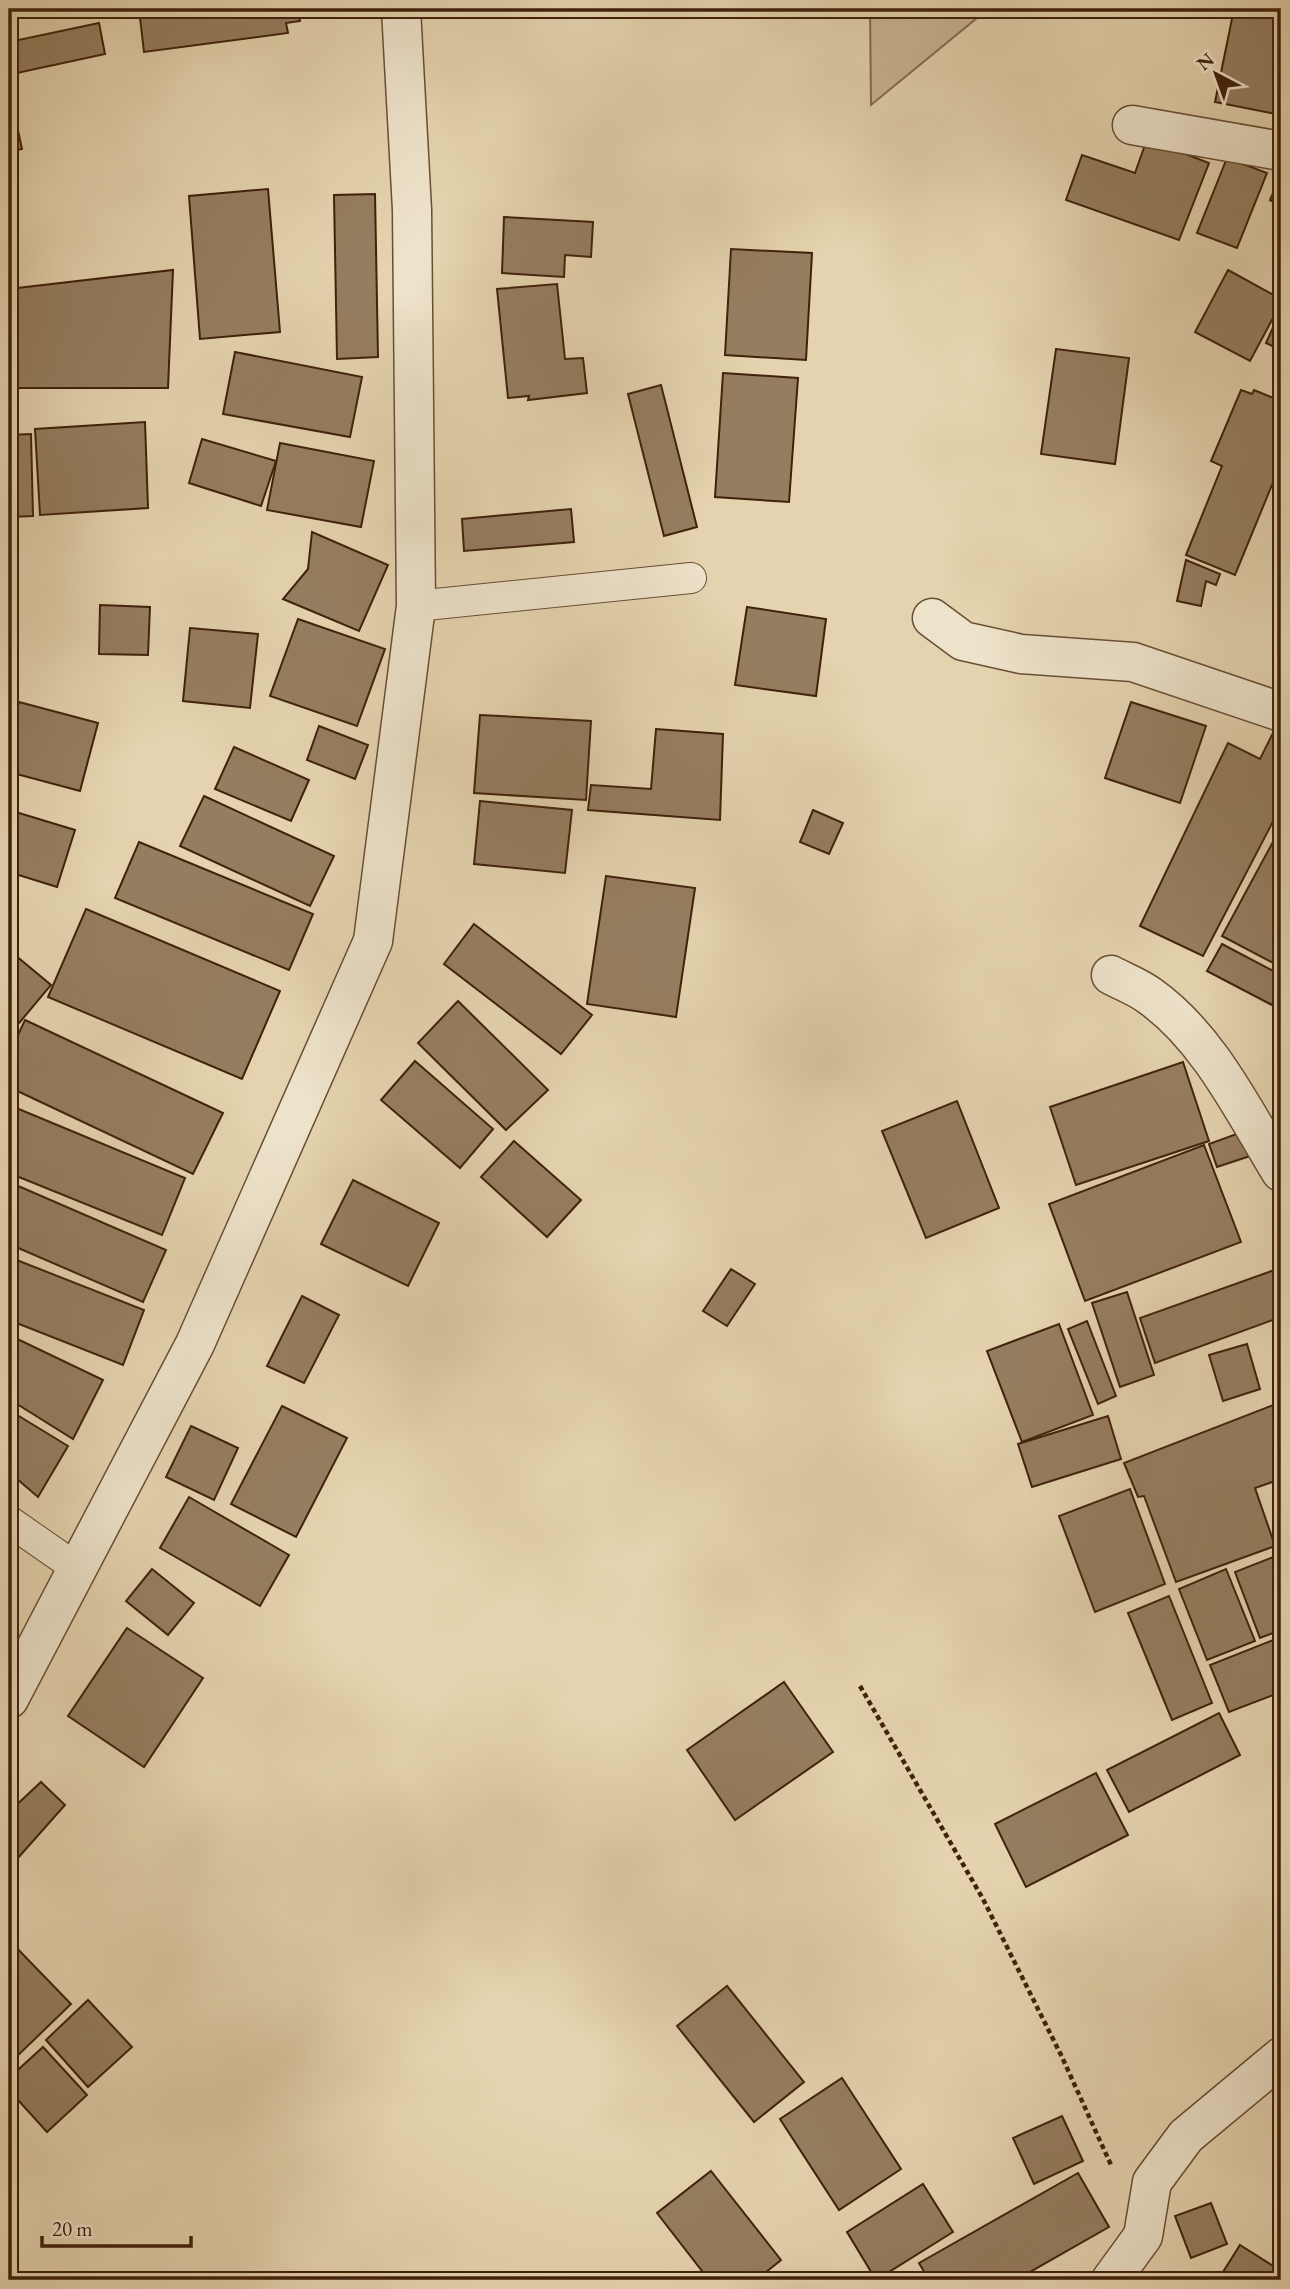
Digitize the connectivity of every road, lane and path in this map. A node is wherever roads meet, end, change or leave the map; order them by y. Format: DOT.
graph roads {
  1 [pos="401,9"];
  2 [pos="1132,125"];
  3 [pos="1281,150"];
  4 [pos="691,578"];
  5 [pos="416,606"];
  6 [pos="932,618"];
  7 [pos="1281,712"];
  8 [pos="1111,975"];
  9 [pos="1281,1172"];
  10 [pos="9,1521"];
  11 [pos="78,1569"];
  12 [pos="860,1686"];
  13 [pos="9,1699"];
  14 [pos="1281,2057"];
  15 [pos="1143,2236"];
  16 [pos="1111,2280"];
  1 -- 5 [label="street"];
  2 -- 3 [label="street"];
  4 -- 5 [label="lane"];
  5 -- 11 [label="street"];
  6 -- 7 [label="street"];
  8 -- 9 [label="street"];
  10 -- 11 [label="lane"];
  11 -- 13 [label="street"];
  12 -- 15 [label="path"];
  14 -- 15 [label="street"];
  15 -- 16 [label="street"];
}
